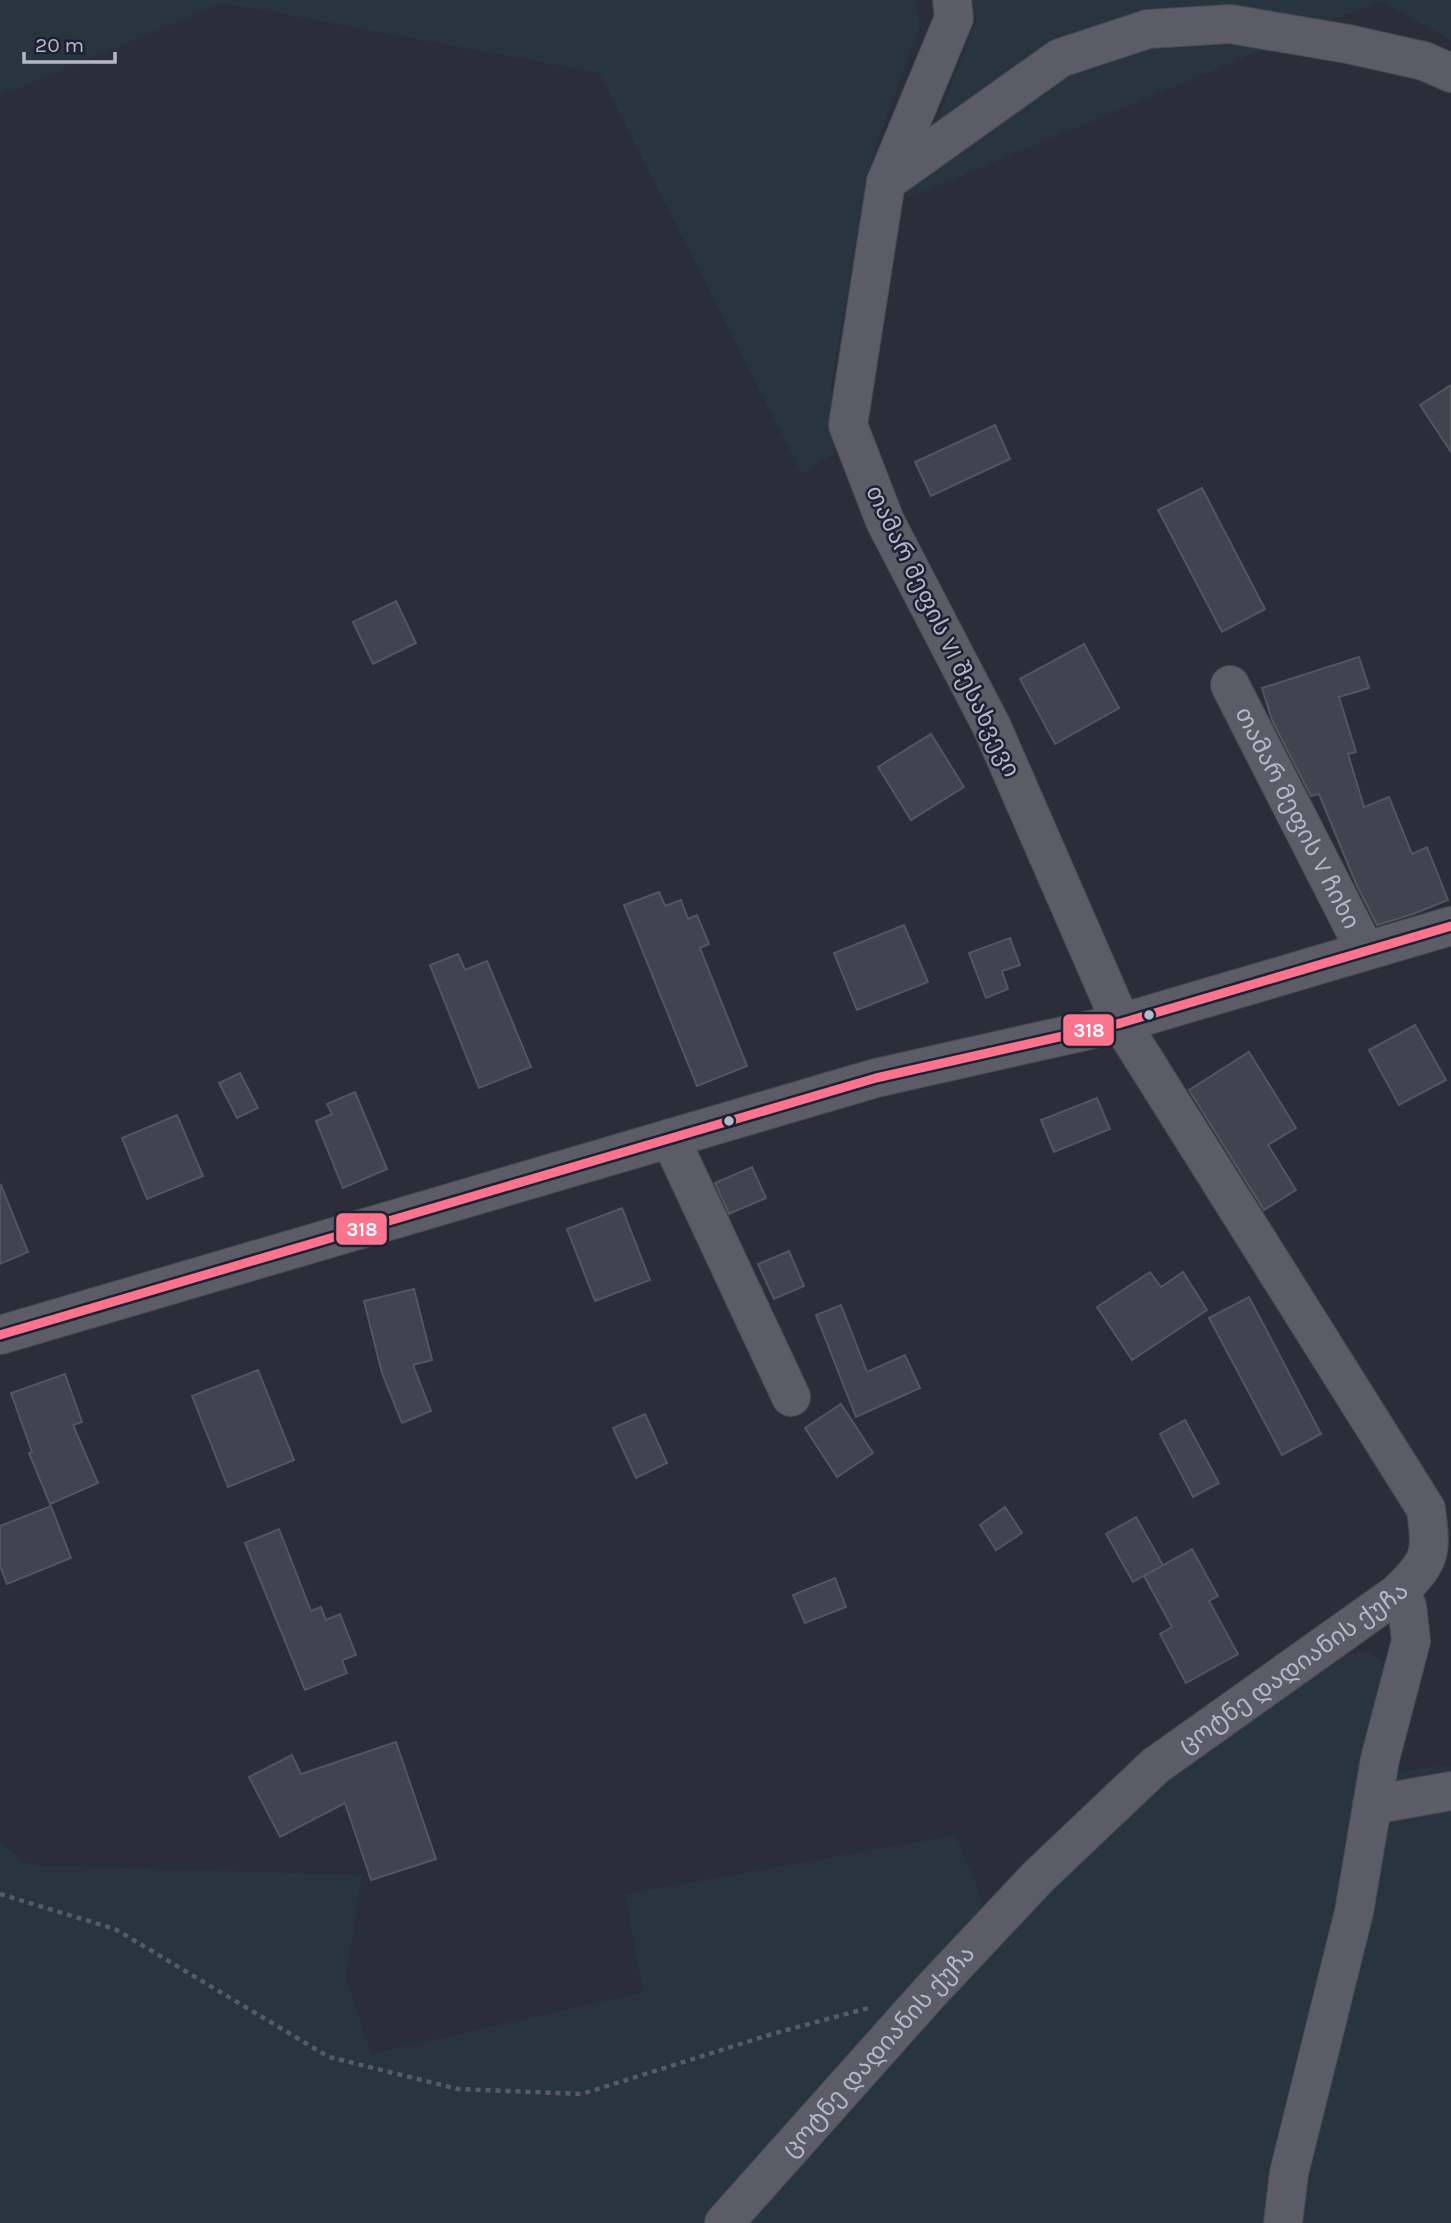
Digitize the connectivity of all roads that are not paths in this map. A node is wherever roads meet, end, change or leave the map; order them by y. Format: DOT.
graph roads {
  1 [pos="952,0"];
  2 [pos="1451,73"];
  3 [pos="886,182"];
  4 [pos="1230,685"];
  5 [pos="1451,926"];
  6 [pos="1365,950"];
  7 [pos="1121,1023"];
  8 [pos="670,1138"];
  9 [pos="0,1335"];
  10 [pos="791,1397"];
  11 [pos="1398,1593"];
  12 [pos="1451,1791"];
  13 [pos="1372,1805"];
  14 [pos="724,2223"];
  15 [pos="1283,2223"];
  1 -- 3 [label="street, თამარ მეფის VI შესახვევი"];
  2 -- 3 [label="street"];
  3 -- 7 [label="street, თამარ მეფის VI შესახვევი"];
  4 -- 6 [label="street, თამარ მეფის V ჩიხი"];
  5 -- 6 [label="street"];
  6 -- 7 [label="street"];
  7 -- 8 [label="street"];
  7 -- 11 [label="street, ცოტნე დადიანის ქუჩა"];
  8 -- 9 [label="street"];
  8 -- 10 [label="street"];
  11 -- 13 [label="street"];
  11 -- 14 [label="street, ცოტნე დადიანის ქუჩა"];
  12 -- 13 [label="street"];
  13 -- 15 [label="street"];
}
